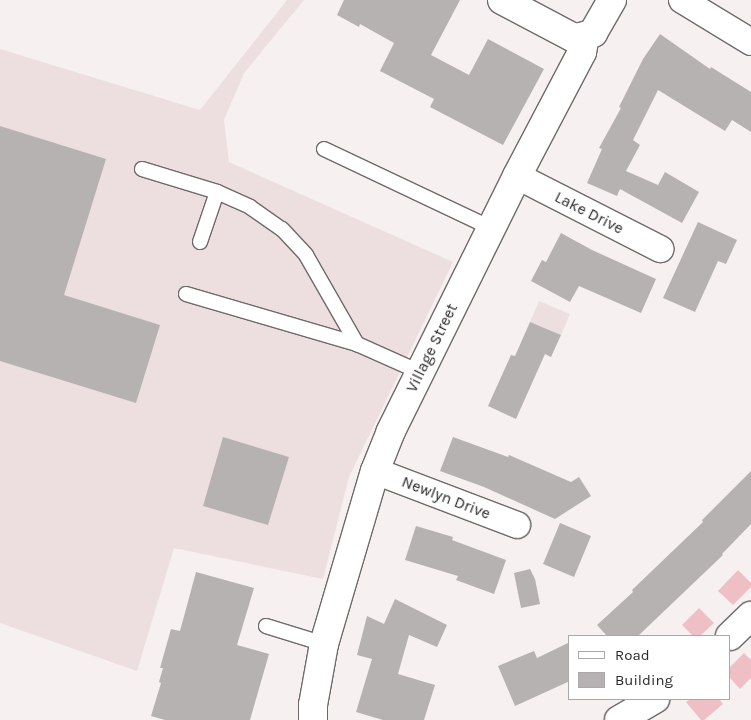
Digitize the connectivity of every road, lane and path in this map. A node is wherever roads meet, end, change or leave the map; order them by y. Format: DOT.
graph roads {
  1 [pos="502,0"];
  2 [pos="612,0"];
  3 [pos="682,0"];
  4 [pos="585,36"];
  5 [pos="751,42"];
  6 [pos="324,149"];
  7 [pos="142,169"];
  8 [pos="517,176"];
  9 [pos="217,192"];
  10 [pos="491,228"];
  11 [pos="200,242"];
  12 [pos="660,249"];
  13 [pos="186,294"];
  14 [pos="357,344"];
  15 [pos="420,372"];
  16 [pos="375,471"];
  17 [pos="517,525"];
  18 [pos="751,616"];
  19 [pos="266,626"];
  20 [pos="731,635"];
  21 [pos="324,644"];
  22 [pos="653,700"];
  23 [pos="314,720"];
  24 [pos="619,720"];
  1 -- 4 [label="main road"];
  2 -- 4 [label="main road, Village Street"];
  3 -- 5 [label="street"];
  4 -- 8 [label="main road, Village Street"];
  6 -- 10 [label="lane"];
  7 -- 9 [label="lane"];
  8 -- 10 [label="main road, Village Street"];
  8 -- 12 [label="street, Lake Drive"];
  9 -- 11 [label="lane"];
  9 -- 14 [label="lane"];
  10 -- 15 [label="main road, Village Street"];
  13 -- 14 [label="lane"];
  14 -- 15 [label="lane"];
  15 -- 16 [label="main road, Village Street"];
  16 -- 17 [label="street, Newlyn Drive"];
  16 -- 21 [label="main road, Village Street"];
  18 -- 20 [label="main road"];
  19 -- 21 [label="lane"];
  21 -- 23 [label="main road, Village Street"];
  22 -- 24 [label="main road"];
}
